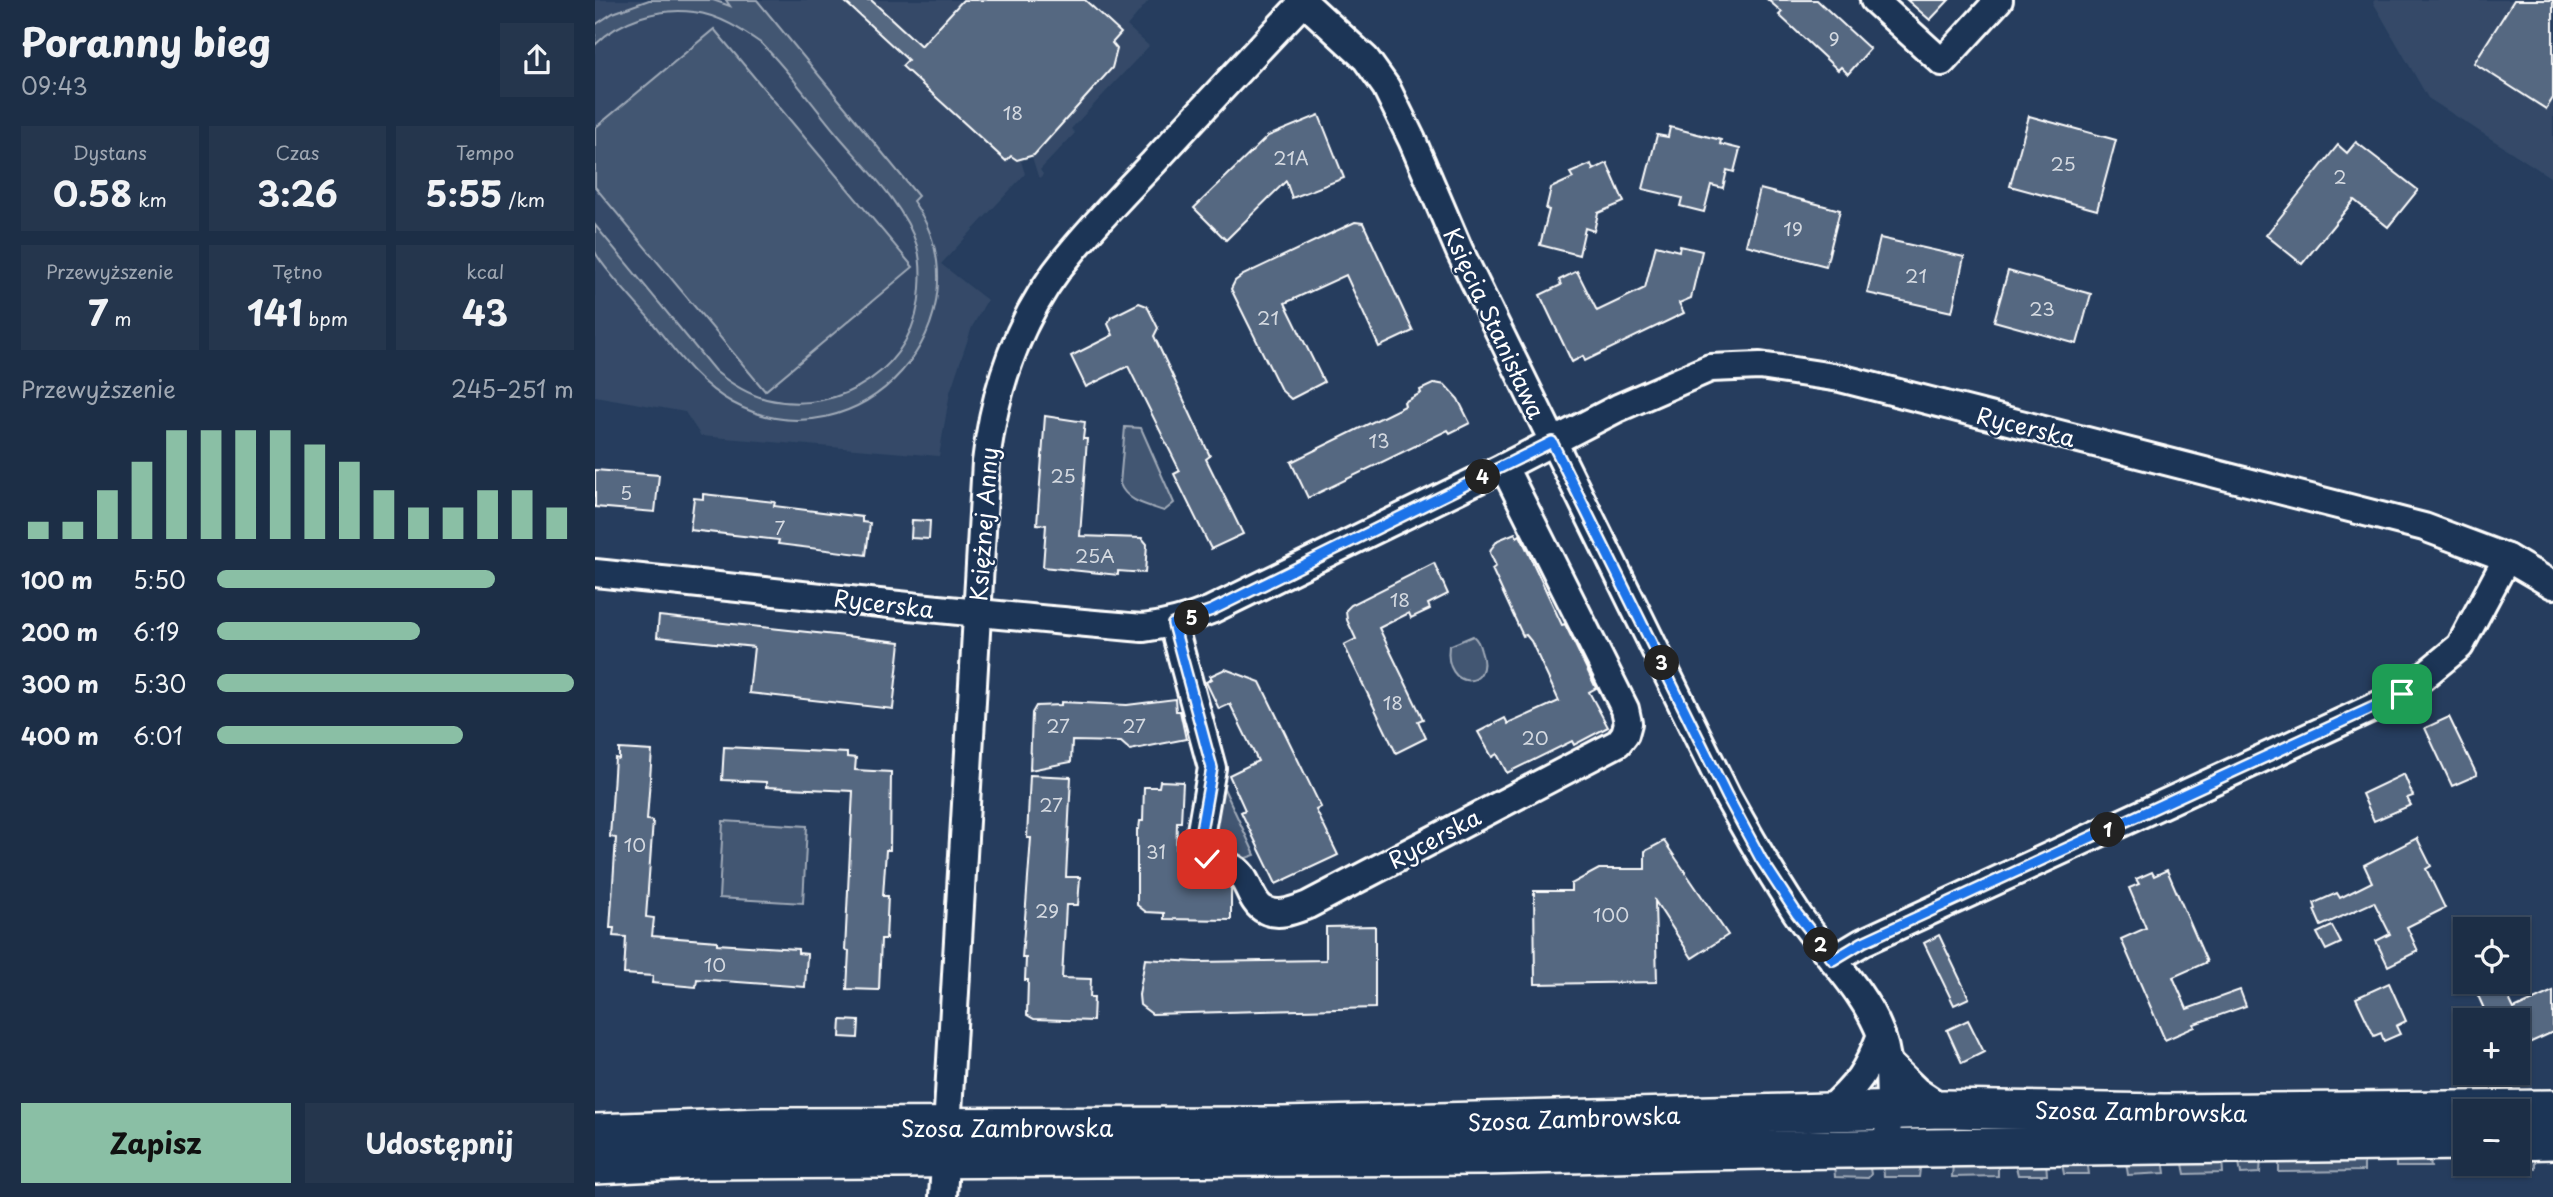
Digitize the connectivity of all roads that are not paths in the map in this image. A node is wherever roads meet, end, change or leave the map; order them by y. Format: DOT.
graph roads {
  1 [pos="1874,0"];
  2 [pos="2000,0"];
  3 [pos="1304,1"];
  4 [pos="1552,442"];
  5 [pos="1504,467"];
  6 [pos="2507,558"];
  7 [pos="595,573"];
  8 [pos="2553,585"];
  9 [pos="977,615"];
  10 [pos="1173,624"];
  11 [pos="1833,960"];
  12 [pos="1881,1035"];
  13 [pos="1888,1063"];
  14 [pos="1944,1109"];
  15 [pos="2553,1109"];
  16 [pos="1890,1110"];
  17 [pos="1828,1111"];
  18 [pos="1619,1116"];
  19 [pos="595,1133"];
  20 [pos="2553,1140"];
  21 [pos="2530,1141"];
  22 [pos="2453,1142"];
  23 [pos="946,1143"];
  24 [pos="1887,1148"];
  25 [pos="1621,1153"];
  26 [pos="595,1165"];
  27 [pos="943,1197"];
  1 -- 2 [label="street"];
  3 -- 4 [label="street, Księcia Stanisława"];
  3 -- 9 [label="street, Księżnej Anny"];
  4 -- 5 [label="street, Rycerska"];
  4 -- 6 [label="street, Rycerska"];
  4 -- 11 [label="street, Księcia Stanisława"];
  5 -- 10 [label="street, Rycerska"];
  5 -- 10 [label="street, Rycerska"];
  6 -- 8 [label="street, Rycerska"];
  6 -- 11 [label="street"];
  7 -- 9 [label="street, Rycerska"];
  9 -- 10 [label="street, Rycerska"];
  9 -- 23 [label="street, Księżnej Anny"];
  11 -- 12 [label="street, Księcia Stanisława"];
  12 -- 13 [label="street, Księcia Stanisława"];
  12 -- 17 [label="street"];
  13 -- 14 [label="street"];
  13 -- 16 [label="street, Księcia Stanisława"];
  14 -- 15 [label="main road, Szosa Zambrowska"];
  14 -- 16 [label="main road, Szosa Zambrowska"];
  16 -- 17 [label="main road, Szosa Zambrowska"];
  16 -- 24 [label="street, Księcia Stanisława"];
  17 -- 18 [label="main road, Szosa Zambrowska"];
  18 -- 23 [label="main road, Szosa Zambrowska"];
  18 -- 25 [label="main road"];
  19 -- 23 [label="main road, Szosa Zambrowska"];
  20 -- 21 [label="main road"];
  22 -- 24 [label="main road, Szosa Zambrowska"];
  23 -- 25 [label="main road, Szosa Zambrowska"];
  23 -- 26 [label="main road, Szosa Zambrowska"];
  23 -- 27 [label="street, Księżnej Anny"];
  24 -- 25 [label="main road, Szosa Zambrowska"];
}
